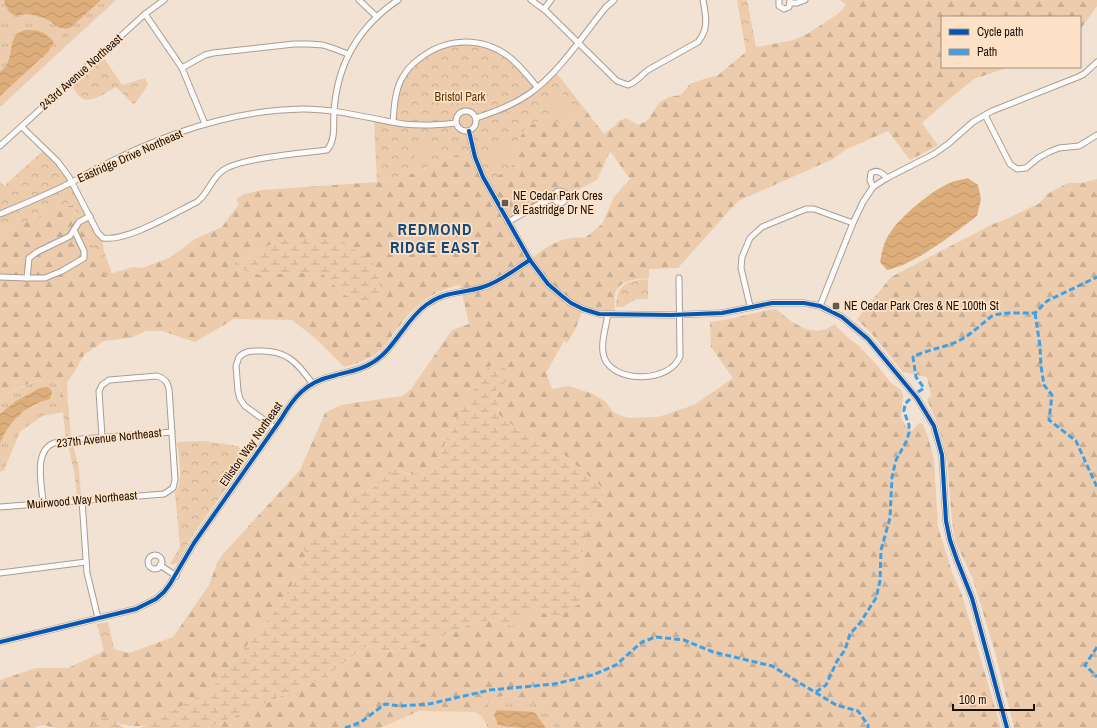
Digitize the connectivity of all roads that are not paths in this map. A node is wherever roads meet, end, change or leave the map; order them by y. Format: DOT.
graph roads {
  1 [pos="164,0"];
  2 [pos="359,0"];
  3 [pos="398,0"];
  4 [pos="531,0"];
  5 [pos="551,0"];
  6 [pos="614,0"];
  7 [pos="703,0"];
  8 [pos="779,0"];
  9 [pos="806,0"];
  10 [pos="790,2"];
  11 [pos="544,9"];
  12 [pos="145,14"];
  13 [pos="376,16"];
  14 [pos="578,42"];
  15 [pos="348,54"];
  16 [pos="1097,62"];
  17 [pos="182,68"];
  18 [pos="537,87"];
  19 [pos="334,112"];
  20 [pos="984,115"];
  21 [pos="476,118"];
  22 [pos="393,122"];
  23 [pos="456,123"];
  24 [pos="205,124"];
  25 [pos="22,127"];
  26 [pos="469,131"];
  27 [pos="1097,135"];
  28 [pos="0,146"];
  29 [pos="887,178"];
  30 [pos="72,182"];
  31 [pos="874,187"];
  32 [pos="554,199"];
  33 [pos="0,214"];
  34 [pos="90,216"];
  35 [pos="508,222"];
  36 [pos="852,223"];
  37 [pos="74,230"];
  38 [pos="530,260"];
  39 [pos="0,277"];
  40 [pos="27,278"];
  41 [pos="679,278"];
  42 [pos="750,306"];
  43 [pos="820,306"];
  44 [pos="608,314"];
  45 [pos="680,315"];
  46 [pos="312,383"];
  47 [pos="275,428"];
  48 [pos="172,432"];
  49 [pos="102,437"];
  50 [pos="82,500"];
  51 [pos="43,503"];
  52 [pos="0,507"];
  53 [pos="86,562"];
  54 [pos="160,565"];
  55 [pos="0,573"];
  56 [pos="176,576"];
  57 [pos="98,618"];
  58 [pos="0,642"];
  59 [pos="1007,728"];
  1 -- 12 [label="street, 243rd Avenue Northeast"];
  2 -- 13 [label="street"];
  3 -- 13 [label="street"];
  4 -- 11 [label="street"];
  5 -- 11 [label="street"];
  6 -- 14 [label="street"];
  7 -- 14 [label="street"];
  8 -- 10 [label="street"];
  9 -- 10 [label="street"];
  11 -- 14 [label="street"];
  12 -- 17 [label="street"];
  12 -- 25 [label="street, 243rd Avenue Northeast"];
  13 -- 15 [label="street"];
  14 -- 18 [label="street"];
  15 -- 17 [label="street"];
  15 -- 19 [label="street"];
  16 -- 20 [label="street"];
  17 -- 24 [label="street"];
  18 -- 21 [label="street"];
  18 -- 22 [label="street"];
  19 -- 22 [label="street, Eastridge Drive Northeast"];
  19 -- 24 [label="street, Eastridge Drive Northeast"];
  19 -- 34 [label="street"];
  20 -- 27 [label="street"];
  20 -- 29 [label="street"];
  21 -- 23 [label="street"];
  21 -- 26 [label="street"];
  22 -- 23 [label="street, Eastridge Drive Northeast"];
  23 -- 26 [label="street"];
  24 -- 30 [label="street, Eastridge Drive Northeast"];
  25 -- 28 [label="street, 243rd Avenue Northeast"];
  25 -- 30 [label="street"];
  26 -- 35 [label="street"];
  29 -- 31 [label="street"];
  29 -- 31 [label="street"];
  30 -- 33 [label="street, Eastridge Drive Northeast"];
  30 -- 34 [label="street"];
  31 -- 36 [label="street"];
  32 -- 35 [label="street"];
  34 -- 37 [label="street"];
  35 -- 38 [label="street"];
  36 -- 42 [label="street"];
  36 -- 43 [label="street"];
  37 -- 40 [label="street"];
  37 -- 40 [label="street"];
  38 -- 44 [label="street"];
  38 -- 46 [label="street, Elliston Way Northeast"];
  39 -- 40 [label="street"];
  41 -- 45 [label="street"];
  42 -- 43 [label="street"];
  42 -- 45 [label="street"];
  43 -- 59 [label="street"];
  44 -- 45 [label="street"];
  44 -- 45 [label="street"];
  46 -- 47 [label="street, Elliston Way Northeast"];
  46 -- 47 [label="street"];
  47 -- 56 [label="street, Elliston Way Northeast"];
  48 -- 49 [label="street, 237th Avenue Northeast"];
  48 -- 49 [label="street"];
  48 -- 50 [label="street, Muirwood Way Northeast"];
  49 -- 51 [label="street, 237th Avenue Northeast"];
  50 -- 51 [label="street, Muirwood Way Northeast"];
  50 -- 53 [label="street"];
  51 -- 52 [label="street, Muirwood Way Northeast"];
  53 -- 55 [label="street"];
  53 -- 57 [label="street"];
  54 -- 56 [label="street"];
  56 -- 57 [label="street, Elliston Way Northeast"];
  57 -- 58 [label="street, Elliston Way Northeast"];
}
